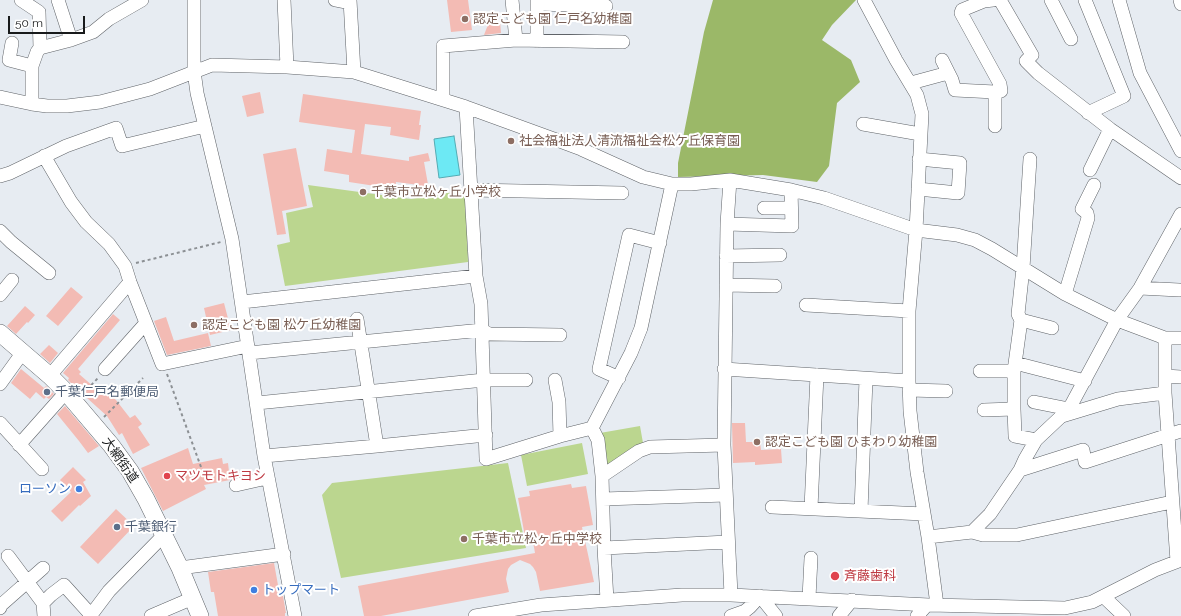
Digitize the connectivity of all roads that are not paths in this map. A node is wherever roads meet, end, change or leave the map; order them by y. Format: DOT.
graph roads {
  1 [pos="21,0"];
  2 [pos="58,0"];
  3 [pos="142,0"];
  4 [pos="194,0"];
  5 [pos="284,0"];
  6 [pos="336,0"];
  7 [pos="512,0"];
  8 [pos="864,0"];
  9 [pos="987,0"];
  10 [pos="1000,0"];
  11 [pos="1051,0"];
  12 [pos="1085,0"];
  13 [pos="1119,0"];
  14 [pos="1180,0"];
  15 [pos="350,1"];
  16 [pos="537,2"];
  17 [pos="1181,4"];
  18 [pos="606,6"];
  19 [pos="1071,39"];
  20 [pos="71,40"];
  21 [pos="516,40"];
  22 [pos="537,41"];
  23 [pos="623,42"];
  24 [pos="12,44"];
  25 [pos="40,48"];
  26 [pos="942,60"];
  27 [pos="32,66"];
  28 [pos="287,67"];
  29 [pos="194,71"];
  30 [pos="354,72"];
  31 [pos="948,73"];
  32 [pos="911,83"];
  33 [pos="995,92"];
  34 [pos="0,97"];
  35 [pos="443,99"];
  36 [pos="32,104"];
  37 [pos="466,106"];
  38 [pos="1088,113"];
  39 [pos="863,124"];
  40 [pos="205,126"];
  41 [pos="996,126"];
  42 [pos="1110,129"];
  43 [pos="920,134"];
  44 [pos="1181,151"];
  45 [pos="44,156"];
  46 [pos="919,159"];
  47 [pos="1030,159"];
  48 [pos="1090,170"];
  49 [pos="0,176"];
  50 [pos="1181,178"];
  51 [pos="730,180"];
  52 [pos="672,184"];
  53 [pos="1094,185"];
  54 [pos="918,189"];
  55 [pos="471,190"];
  56 [pos="791,190"];
  57 [pos="622,193"];
  58 [pos="764,208"];
  59 [pos="791,208"];
  60 [pos="1181,214"];
  61 [pos="727,224"];
  62 [pos="916,230"];
  63 [pos="0,231"];
  64 [pos="660,243"];
  65 [pos="780,255"];
  66 [pos="726,256"];
  67 [pos="1023,268"];
  68 [pos="50,273"];
  69 [pos="476,276"];
  70 [pos="12,280"];
  71 [pos="130,282"];
  72 [pos="726,285"];
  73 [pos="775,286"];
  74 [pos="1140,288"];
  75 [pos="1179,290"];
  76 [pos="1065,294"];
  77 [pos="0,295"];
  78 [pos="242,302"];
  79 [pos="806,305"];
  80 [pos="909,311"];
  81 [pos="357,319"];
  82 [pos="1021,320"];
  83 [pos="1117,320"];
  84 [pos="146,323"];
  85 [pos="1052,328"];
  86 [pos="482,330"];
  87 [pos="560,335"];
  88 [pos="1,337"];
  89 [pos="1165,338"];
  90 [pos="1181,338"];
  91 [pos="361,341"];
  92 [pos="249,350"];
  93 [pos="23,352"];
  94 [pos="1015,367"];
  95 [pos="105,369"];
  96 [pos="724,369"];
  97 [pos="980,371"];
  98 [pos="53,372"];
  99 [pos="817,375"];
  100 [pos="1165,376"];
  101 [pos="1181,377"];
  102 [pos="619,378"];
  103 [pos="866,379"];
  104 [pos="484,380"];
  105 [pos="526,380"];
  106 [pos="555,380"];
  107 [pos="1085,381"];
  108 [pos="0,384"];
  109 [pos="909,386"];
  110 [pos="946,391"];
  111 [pos="369,392"];
  112 [pos="1165,393"];
  113 [pos="71,397"];
  114 [pos="1034,402"];
  115 [pos="257,403"];
  116 [pos="1014,409"];
  117 [pos="984,410"];
  118 [pos="1066,412"];
  119 [pos="0,423"];
  120 [pos="592,428"];
  121 [pos="1175,433"];
  122 [pos="486,435"];
  123 [pos="560,436"];
  124 [pos="1036,440"];
  125 [pos="19,445"];
  126 [pos="724,445"];
  127 [pos="377,446"];
  128 [pos="264,456"];
  129 [pos="42,469"];
  130 [pos="1020,470"];
  131 [pos="602,476"];
  132 [pos="268,478"];
  133 [pos="236,485"];
  134 [pos="726,495"];
  135 [pos="604,499"];
  136 [pos="1172,502"];
  137 [pos="772,507"];
  138 [pos="811,508"];
  139 [pos="861,511"];
  140 [pos="924,514"];
  141 [pos="972,532"];
  142 [pos="164,535"];
  143 [pos="928,537"];
  144 [pos="728,542"];
  145 [pos="604,548"];
  146 [pos="284,554"];
  147 [pos="8,556"];
  148 [pos="811,558"];
  149 [pos="1179,561"];
  150 [pos="43,568"];
  151 [pos="180,568"];
  152 [pos="27,583"];
  153 [pos="731,595"];
  154 [pos="760,596"];
  155 [pos="1104,597"];
  156 [pos="193,598"];
  157 [pos="810,598"];
  158 [pos="607,600"];
  159 [pos="852,600"];
  160 [pos="932,605"];
  161 [pos="0,608"];
  162 [pos="43,610"];
  163 [pos="995,611"];
  164 [pos="1046,612"];
  165 [pos="92,615"];
  166 [pos="151,616"];
  167 [pos="200,616"];
  168 [pos="296,616"];
  169 [pos="475,616"];
  170 [pos="731,616"];
  171 [pos="776,616"];
  172 [pos="839,616"];
  173 [pos="917,616"];
  174 [pos="1124,616"];
  1 -- 25 [label="street"];
  2 -- 20 [label="street"];
  3 -- 20 [label="street"];
  4 -- 29 [label="street"];
  5 -- 28 [label="street"];
  6 -- 15 [label="street"];
  7 -- 21 [label="street"];
  8 -- 32 [label="street"];
  9 -- 33 [label="street"];
  10 -- 38 [label="street"];
  11 -- 19 [label="street"];
  12 -- 38 [label="street"];
  13 -- 44 [label="street"];
  14 -- 17 [label="street"];
  15 -- 30 [label="street"];
  16 -- 18 [label="street"];
  16 -- 22 [label="street"];
  20 -- 25 [label="street"];
  21 -- 22 [label="street"];
  21 -- 35 [label="street"];
  22 -- 23 [label="street"];
  24 -- 27 [label="street"];
  25 -- 27 [label="street"];
  26 -- 31 [label="street"];
  27 -- 36 [label="street"];
  28 -- 29 [label="street"];
  28 -- 30 [label="street"];
  29 -- 36 [label="street"];
  29 -- 40 [label="street"];
  30 -- 35 [label="street"];
  31 -- 32 [label="street"];
  31 -- 33 [label="street"];
  32 -- 43 [label="street"];
  33 -- 41 [label="street"];
  34 -- 36 [label="street"];
  35 -- 37 [label="street"];
  37 -- 52 [label="street"];
  37 -- 55 [label="street"];
  38 -- 42 [label="street"];
  39 -- 43 [label="street"];
  40 -- 45 [label="street"];
  40 -- 78 [label="street"];
  42 -- 48 [label="street"];
  42 -- 50 [label="street"];
  43 -- 46 [label="street"];
  45 -- 49 [label="street"];
  45 -- 71 [label="street"];
  46 -- 54 [label="street"];
  46 -- 54 [label="street"];
  47 -- 67 [label="street"];
  51 -- 52 [label="street"];
  51 -- 56 [label="street"];
  51 -- 61 [label="street"];
  52 -- 64 [label="street"];
  53 -- 76 [label="street"];
  54 -- 62 [label="street"];
  55 -- 57 [label="street"];
  55 -- 69 [label="street"];
  56 -- 59 [label="street"];
  56 -- 62 [label="street"];
  58 -- 59 [label="street"];
  59 -- 61 [label="street"];
  60 -- 74 [label="street"];
  61 -- 66 [label="street"];
  62 -- 67 [label="street"];
  62 -- 80 [label="street"];
  63 -- 68 [label="street"];
  64 -- 102 [label="street"];
  64 -- 102 [label="street"];
  65 -- 66 [label="street"];
  66 -- 72 [label="street"];
  67 -- 76 [label="street"];
  67 -- 82 [label="street"];
  69 -- 78 [label="street"];
  69 -- 86 [label="street"];
  70 -- 77 [label="street"];
  71 -- 84 [label="street"];
  71 -- 98 [label="street"];
  72 -- 73 [label="street"];
  72 -- 96 [label="street"];
  74 -- 75 [label="street"];
  74 -- 83 [label="street"];
  76 -- 83 [label="street"];
  78 -- 92 [label="street"];
  79 -- 80 [label="street"];
  80 -- 109 [label="street"];
  81 -- 91 [label="street"];
  82 -- 85 [label="street"];
  82 -- 94 [label="street"];
  83 -- 89 [label="street"];
  83 -- 107 [label="street"];
  84 -- 92 [label="street"];
  84 -- 95 [label="street"];
  86 -- 87 [label="street"];
  86 -- 91 [label="street"];
  86 -- 104 [label="street"];
  88 -- 93 [label="main road, 大網街道"];
  89 -- 90 [label="street"];
  89 -- 100 [label="street"];
  91 -- 92 [label="street"];
  91 -- 111 [label="street"];
  92 -- 115 [label="street"];
  93 -- 108 [label="street"];
  93 -- 113 [label="main road, 大網街道"];
  94 -- 97 [label="street"];
  94 -- 107 [label="street"];
  94 -- 116 [label="street"];
  96 -- 99 [label="street"];
  96 -- 126 [label="street"];
  99 -- 103 [label="street"];
  99 -- 138 [label="street"];
  100 -- 101 [label="street"];
  100 -- 112 [label="street"];
  102 -- 120 [label="street"];
  103 -- 109 [label="street"];
  103 -- 139 [label="street"];
  104 -- 105 [label="street"];
  104 -- 111 [label="street"];
  104 -- 122 [label="street"];
  106 -- 123 [label="street"];
  107 -- 118 [label="street"];
  109 -- 110 [label="street"];
  109 -- 140 [label="street"];
  111 -- 115 [label="street"];
  111 -- 127 [label="street"];
  112 -- 118 [label="street"];
  112 -- 121 [label="street"];
  113 -- 125 [label="street"];
  113 -- 142 [label="main road, 大網街道"];
  114 -- 118 [label="street"];
  115 -- 128 [label="street"];
  116 -- 117 [label="street"];
  116 -- 124 [label="street"];
  118 -- 124 [label="street"];
  119 -- 125 [label="street"];
  120 -- 123 [label="street"];
  120 -- 131 [label="street"];
  121 -- 130 [label="street"];
  121 -- 136 [label="street"];
  122 -- 123 [label="street"];
  122 -- 127 [label="street"];
  124 -- 130 [label="street"];
  125 -- 129 [label="street"];
  126 -- 131 [label="street"];
  126 -- 134 [label="street"];
  127 -- 128 [label="street"];
  128 -- 132 [label="street"];
  130 -- 141 [label="street"];
  131 -- 135 [label="street"];
  132 -- 133 [label="street"];
  132 -- 146 [label="street"];
  134 -- 135 [label="street"];
  134 -- 144 [label="street"];
  135 -- 145 [label="street"];
  136 -- 141 [label="street"];
  136 -- 149 [label="street"];
  137 -- 138 [label="street"];
  138 -- 139 [label="street"];
  139 -- 140 [label="street"];
  140 -- 143 [label="street"];
  141 -- 143 [label="street"];
  142 -- 151 [label="main road, 大網街道"];
  142 -- 165 [label="street"];
  143 -- 160 [label="street"];
  144 -- 145 [label="street"];
  144 -- 153 [label="street"];
  145 -- 158 [label="street"];
  146 -- 151 [label="street"];
  146 -- 168 [label="street"];
  147 -- 152 [label="street"];
  148 -- 157 [label="street"];
  149 -- 155 [label="street"];
  150 -- 152 [label="street"];
  151 -- 156 [label="main road, 大網街道"];
  152 -- 161 [label="street"];
  152 -- 162 [label="street"];
  153 -- 154 [label="street"];
  153 -- 158 [label="street"];
  154 -- 157 [label="street"];
  154 -- 170 [label="street"];
  154 -- 171 [label="street"];
  155 -- 164 [label="street"];
  155 -- 174 [label="street"];
  156 -- 166 [label="street"];
  156 -- 167 [label="main road, 大網街道"];
  157 -- 159 [label="street"];
  158 -- 169 [label="street"];
  159 -- 160 [label="street"];
  159 -- 172 [label="street"];
  160 -- 163 [label="street"];
  160 -- 173 [label="street"];
  162 -- 165 [label="street"];
  163 -- 164 [label="street"];
}
